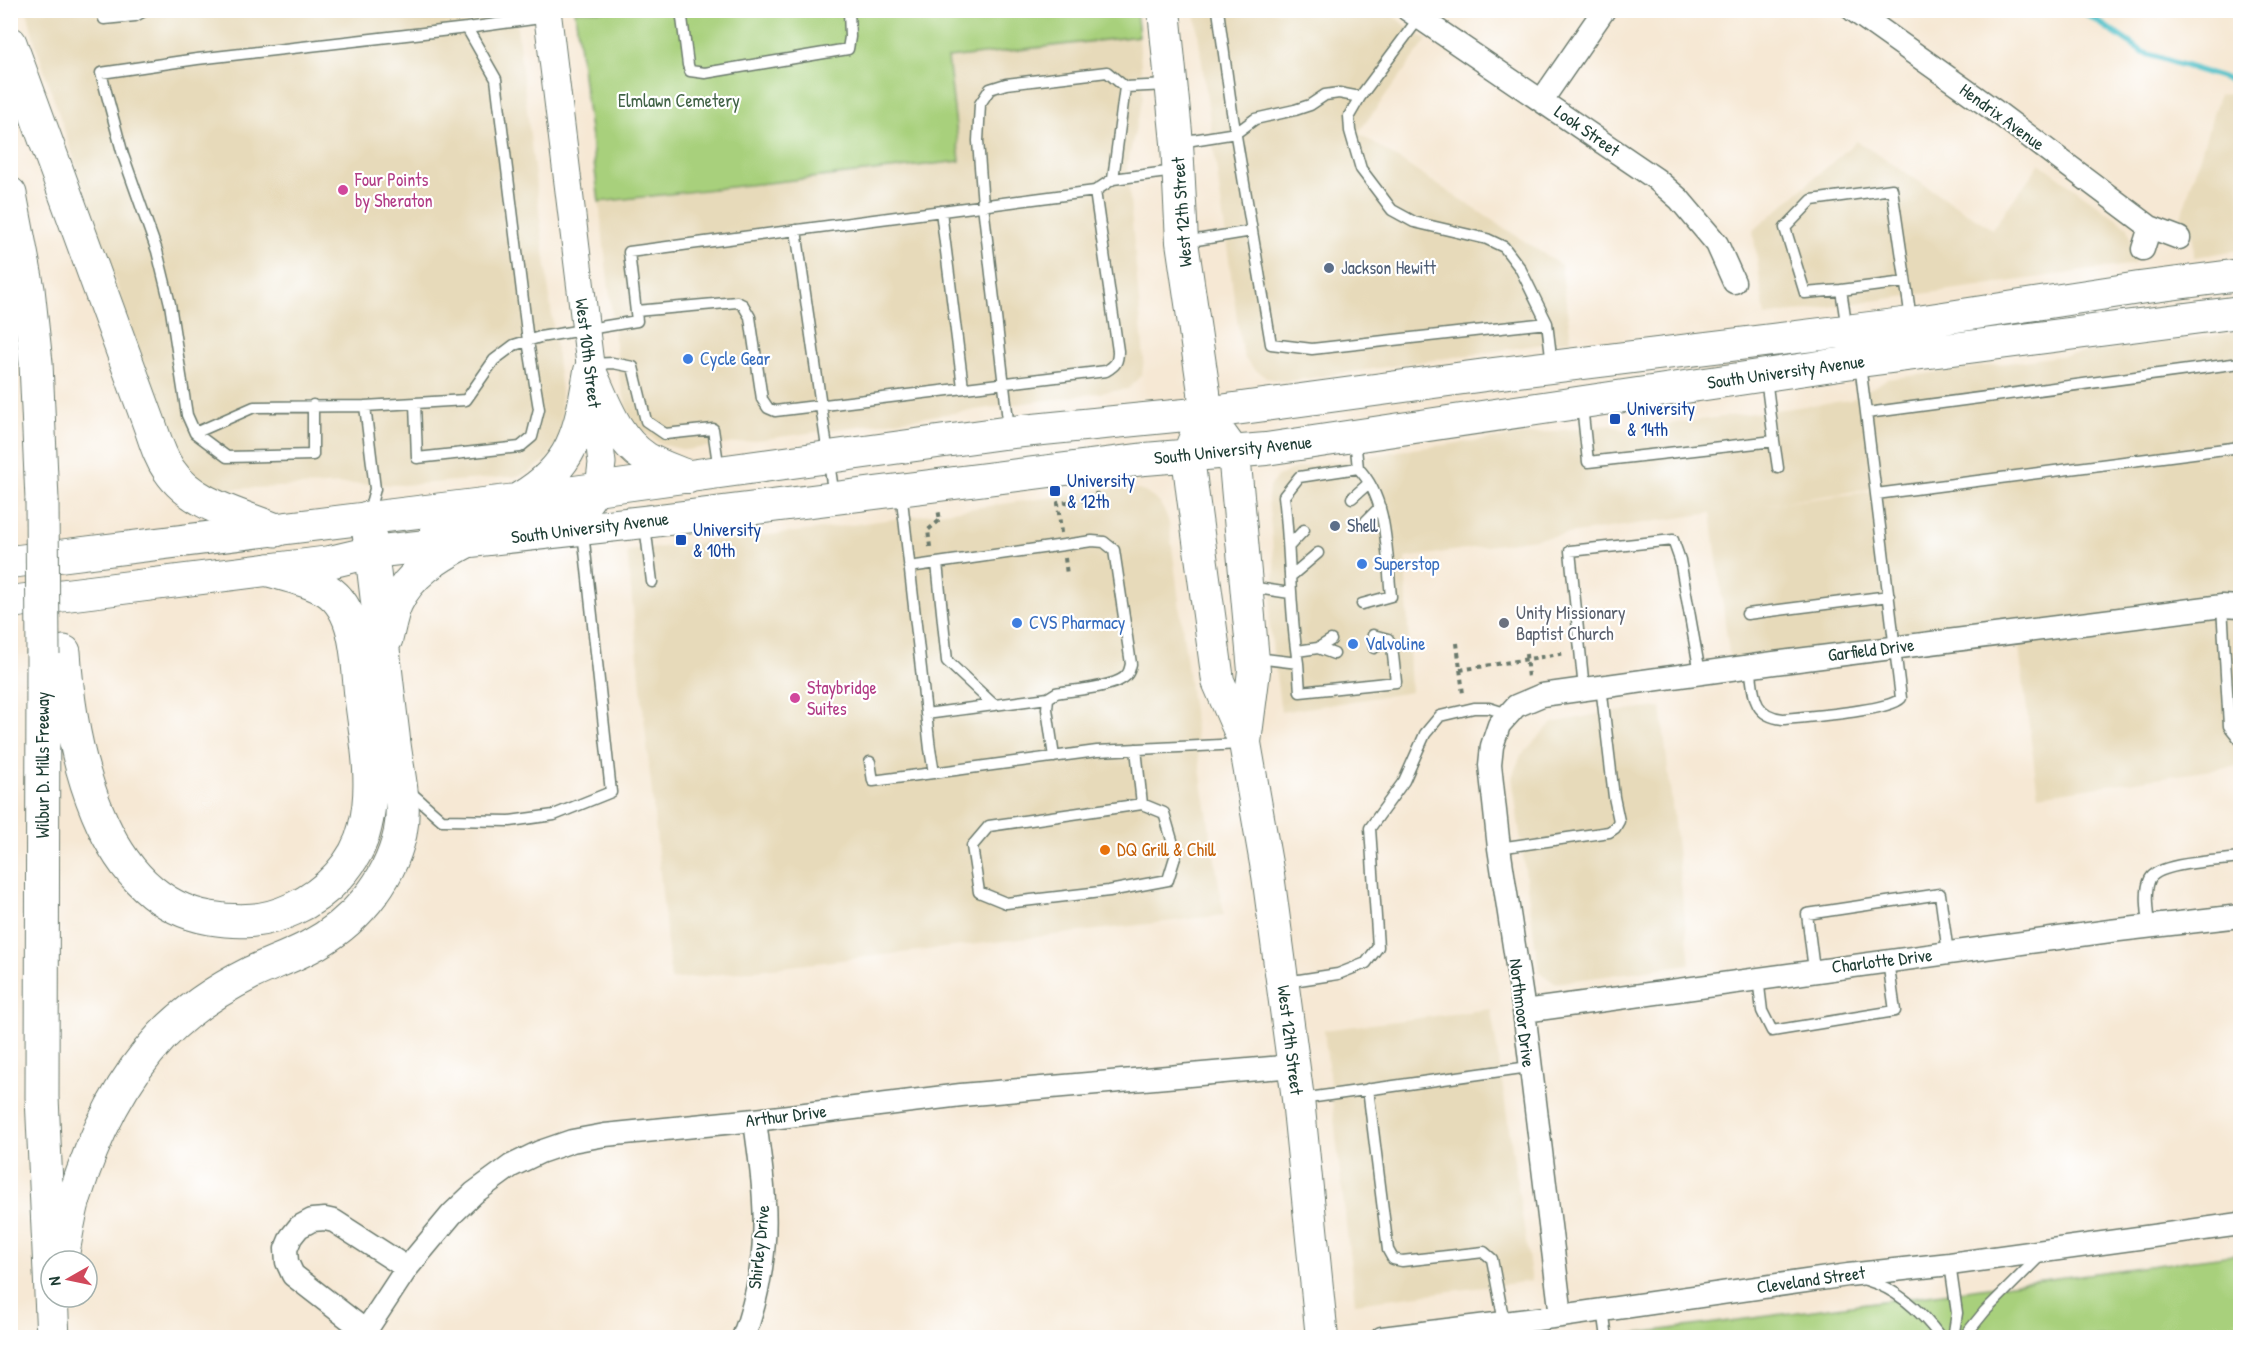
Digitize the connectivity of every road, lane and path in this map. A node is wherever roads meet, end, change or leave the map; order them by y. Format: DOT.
graph roads {
  1 [pos="103,10"];
  2 [pos="146,10"];
  3 [pos="681,10"];
  4 [pos="849,10"];
  5 [pos="1164,10"];
  6 [pos="1218,10"];
  7 [pos="1604,10"];
  8 [pos="1852,10"];
  9 [pos="548,14"];
  10 [pos="1414,14"];
  11 [pos="467,28"];
  12 [pos="10,43"];
  13 [pos="1172,85"];
  14 [pos="1125,87"];
  15 [pos="1360,97"];
  16 [pos="1542,100"];
  17 [pos="1236,133"];
  18 [pos="1178,157"];
  19 [pos="1113,179"];
  20 [pos="1095,191"];
  21 [pos="10,194"];
  22 [pos="983,205"];
  23 [pos="941,211"];
  24 [pos="2150,227"];
  25 [pos="796,230"];
  26 [pos="1252,231"];
  27 [pos="2179,238"];
  28 [pos="1182,242"];
  29 [pos="2143,249"];
  30 [pos="2241,275"];
  31 [pos="1734,282"];
  32 [pos="1905,282"];
  33 [pos="1841,291"];
  34 [pos="636,311"];
  35 [pos="2241,312"];
  36 [pos="1547,323"];
  37 [pos="1911,323"];
  38 [pos="585,329"];
  39 [pos="1848,331"];
  40 [pos="528,341"];
  41 [pos="1860,360"];
  42 [pos="2241,363"];
  43 [pos="590,367"];
  44 [pos="1552,367"];
  45 [pos="1765,375"];
  46 [pos="1003,382"];
  47 [pos="963,387"];
  48 [pos="1582,402"];
  49 [pos="415,403"];
  50 [pos="313,405"];
  51 [pos="819,405"];
  52 [pos="365,406"];
  53 [pos="1205,412"];
  54 [pos="1867,413"];
  55 [pos="1010,432"];
  56 [pos="195,433"];
  57 [pos="1354,436"];
  58 [pos="1774,441"];
  59 [pos="2241,447"];
  60 [pos="1234,453"];
  61 [pos="1188,456"];
  62 [pos="828,458"];
  63 [pos="1358,468"];
  64 [pos="1778,468"];
  65 [pos="705,475"];
  66 [pos="1369,483"];
  67 [pos="599,488"];
  68 [pos="901,488"];
  69 [pos="1096,488"];
  70 [pos="1876,494"];
  71 [pos="834,497"];
  72 [pos="1352,498"];
  73 [pos="516,500"];
  74 [pos="1380,507"];
  75 [pos="938,508"];
  76 [pos="367,518"];
  77 [pos="1366,521"];
  78 [pos="644,522"];
  79 [pos="582,529"];
  80 [pos="276,530"];
  81 [pos="1304,530"];
  82 [pos="1061,534"];
  83 [pos="465,542"];
  84 [pos="1290,545"];
  85 [pos="930,547"];
  86 [pos="405,549"];
  87 [pos="372,552"];
  88 [pos="1318,553"];
  89 [pos="1064,557"];
  90 [pos="10,562"];
  91 [pos="937,563"];
  92 [pos="909,567"];
  93 [pos="269,570"];
  94 [pos="1066,575"];
  95 [pos="1291,576"];
  96 [pos="652,582"];
  97 [pos="1247,587"];
  98 [pos="1290,593"];
  99 [pos="1889,596"];
  100 [pos="10,602"];
  101 [pos="1362,604"];
  102 [pos="2231,607"];
  103 [pos="1747,614"];
  104 [pos="1373,635"];
  105 [pos="1388,639"];
  106 [pos="1331,640"];
  107 [pos="1457,643"];
  108 [pos="1896,647"];
  109 [pos="1318,648"];
  110 [pos="1374,648"];
  111 [pos="383,650"];
  112 [pos="1297,651"];
  113 [pos="1580,651"];
  114 [pos="54,653"];
  115 [pos="1334,654"];
  116 [pos="1526,656"];
  117 [pos="1253,658"];
  118 [pos="1298,663"];
  119 [pos="1750,666"];
  120 [pos="1460,670"];
  121 [pos="1700,673"];
  122 [pos="1593,687"];
  123 [pos="1529,689"];
  124 [pos="1463,694"];
  125 [pos="1048,698"];
  126 [pos="994,705"];
  127 [pos="926,714"];
  128 [pos="1508,714"];
  129 [pos="2241,740"];
  130 [pos="1245,743"];
  131 [pos="1136,749"];
  132 [pos="1054,757"];
  133 [pos="870,762"];
  134 [pos="934,773"];
  135 [pos="401,783"];
  136 [pos="1142,804"];
  137 [pos="1499,848"];
  138 [pos="2241,858"];
  139 [pos="2241,916"];
  140 [pos="2149,927"];
  141 [pos="1948,953"];
  142 [pos="1888,961"];
  143 [pos="1814,970"];
  144 [pos="1758,978"];
  145 [pos="1283,983"];
  146 [pos="1524,1011"];
  147 [pos="1294,1066"];
  148 [pos="1529,1067"];
  149 [pos="1368,1089"];
  150 [pos="1298,1099"];
  151 [pos="755,1120"];
  152 [pos="2241,1224"];
  153 [pos="64,1249"];
  154 [pos="2046,1250"];
  155 [pos="1950,1264"];
  156 [pos="408,1268"];
  157 [pos="1848,1275"];
  158 [pos="1603,1309"];
  159 [pos="53,1314"];
  160 [pos="1561,1316"];
  161 [pos="1504,1322"];
  162 [pos="363,1334"];
  163 [pos="743,1338"];
  164 [pos="1322,1338"];
  165 [pos="1382,1338"];
  166 [pos="1607,1338"];
  167 [pos="1941,1338"];
  168 [pos="1953,1338"];
  169 [pos="1963,1338"];
  1 -- 2 [label="lane"];
  3 -- 4 [label="lane"];
  5 -- 13 [label="main road, West 12th Street"];
  6 -- 17 [label="lane"];
  7 -- 16 [label="street"];
  8 -- 24 [label="street, Hendrix Avenue"];
  9 -- 11 [label="lane"];
  9 -- 38 [label="street, West 10th Street"];
  10 -- 15 [label="lane"];
  10 -- 16 [label="street, Look Street"];
  11 -- 40 [label="lane"];
  11 -- 56 [label="lane"];
  12 -- 80 [label="highway"];
  13 -- 14 [label="lane"];
  13 -- 18 [label="main road, West 12th Street"];
  14 -- 19 [label="lane"];
  14 -- 22 [label="lane"];
  15 -- 17 [label="lane"];
  15 -- 36 [label="lane"];
  16 -- 31 [label="street, Look Street"];
  17 -- 18 [label="lane"];
  17 -- 26 [label="lane"];
  18 -- 19 [label="lane"];
  18 -- 28 [label="main road, West 12th Street"];
  19 -- 20 [label="lane"];
  20 -- 22 [label="lane"];
  20 -- 46 [label="lane"];
  21 -- 114 [label="highway, bridge"];
  22 -- 23 [label="lane"];
  22 -- 46 [label="lane"];
  23 -- 25 [label="lane"];
  23 -- 47 [label="lane"];
  24 -- 27 [label="street, Hendrix Avenue"];
  24 -- 29 [label="street"];
  25 -- 34 [label="lane"];
  25 -- 51 [label="lane"];
  26 -- 28 [label="lane"];
  26 -- 36 [label="lane"];
  28 -- 53 [label="main road, West 12th Street"];
  30 -- 37 [label="main road, South University Avenue"];
  32 -- 33 [label="lane"];
  32 -- 33 [label="lane"];
  32 -- 37 [label="lane"];
  33 -- 39 [label="lane"];
  34 -- 38 [label="lane"];
  34 -- 51 [label="lane"];
  35 -- 41 [label="main road, South University Avenue"];
  36 -- 44 [label="lane"];
  37 -- 39 [label="main road, South University Avenue"];
  38 -- 40 [label="lane"];
  38 -- 43 [label="street, West 10th Street"];
  39 -- 44 [label="main road, South University Avenue"];
  40 -- 49 [label="lane"];
  40 -- 49 [label="lane"];
  41 -- 45 [label="main road, South University Avenue"];
  41 -- 54 [label="lane"];
  42 -- 54 [label="lane"];
  43 -- 65 [label="main road"];
  43 -- 65 [label="lane"];
  43 -- 67 [label="street, West 10th Street"];
  43 -- 73 [label="main road"];
  44 -- 53 [label="main road, South University Avenue"];
  45 -- 48 [label="main road, South University Avenue"];
  45 -- 58 [label="lane"];
  46 -- 47 [label="lane"];
  46 -- 55 [label="lane"];
  47 -- 51 [label="lane"];
  48 -- 57 [label="main road, South University Avenue"];
  48 -- 58 [label="lane"];
  49 -- 52 [label="lane"];
  50 -- 52 [label="lane"];
  50 -- 56 [label="lane"];
  50 -- 56 [label="lane"];
  51 -- 62 [label="lane"];
  52 -- 76 [label="lane"];
  53 -- 55 [label="main road, South University Avenue"];
  53 -- 60 [label="main road, West 12th Street"];
  53 -- 61 [label="main road, West 12th Street"];
  54 -- 70 [label="lane"];
  55 -- 62 [label="main road, South University Avenue"];
  57 -- 60 [label="main road, South University Avenue"];
  57 -- 63 [label="lane"];
  58 -- 64 [label="lane"];
  59 -- 70 [label="lane"];
  60 -- 61 [label="main road, South University Avenue"];
  60 -- 97 [label="main road, West 12th Street"];
  61 -- 68 [label="main road, South University Avenue"];
  61 -- 130 [label="main road, West 12th Street"];
  62 -- 65 [label="main road, South University Avenue"];
  62 -- 71 [label="lane"];
  63 -- 66 [label="lane"];
  63 -- 84 [label="lane"];
  65 -- 67 [label="main road, South University Avenue"];
  66 -- 72 [label="lane"];
  66 -- 74 [label="lane"];
  67 -- 73 [label="main road, South University Avenue"];
  67 -- 86 [label="street"];
  68 -- 71 [label="main road, South University Avenue"];
  68 -- 92 [label="lane"];
  69 -- 82 [label="path"];
  70 -- 99 [label="lane"];
  71 -- 78 [label="main road, South University Avenue"];
  73 -- 76 [label="main road, South University Avenue"];
  74 -- 77 [label="lane"];
  74 -- 101 [label="lane"];
  75 -- 85 [label="path"];
  76 -- 80 [label="main road, South University Avenue"];
  76 -- 87 [label="highway"];
  78 -- 79 [label="main road, South University Avenue"];
  78 -- 96 [label="lane"];
  79 -- 83 [label="main road, South University Avenue"];
  79 -- 135 [label="lane"];
  80 -- 90 [label="main road, South University Avenue"];
  81 -- 84 [label="lane"];
  83 -- 86 [label="main road, South University Avenue"];
  83 -- 111 [label="highway"];
  84 -- 95 [label="lane"];
  86 -- 87 [label="main road, South University Avenue"];
  87 -- 93 [label="main road, South University Avenue"];
  87 -- 111 [label="highway"];
  88 -- 95 [label="lane"];
  89 -- 94 [label="path"];
  91 -- 92 [label="lane"];
  91 -- 125 [label="lane"];
  91 -- 126 [label="lane"];
  92 -- 127 [label="lane"];
  93 -- 100 [label="main road, South University Avenue"];
  93 -- 114 [label="highway"];
  95 -- 98 [label="lane"];
  97 -- 98 [label="lane"];
  97 -- 117 [label="main road, West 12th Street"];
  98 -- 112 [label="lane"];
  99 -- 103 [label="lane"];
  99 -- 108 [label="lane"];
  102 -- 108 [label="street, Garfield Drive"];
  102 -- 129 [label="lane"];
  104 -- 105 [label="lane"];
  105 -- 110 [label="lane"];
  105 -- 118 [label="lane"];
  106 -- 109 [label="lane"];
  107 -- 120 [label="path"];
  108 -- 119 [label="street, Garfield Drive"];
  108 -- 119 [label="lane"];
  109 -- 112 [label="lane"];
  109 -- 115 [label="lane"];
  111 -- 135 [label="highway"];
  112 -- 118 [label="lane"];
  113 -- 116 [label="path"];
  113 -- 121 [label="lane"];
  113 -- 122 [label="lane"];
  114 -- 159 [label="highway, Wilbur D. Mills Freeway"];
  116 -- 120 [label="path"];
  116 -- 123 [label="path"];
  117 -- 118 [label="lane"];
  117 -- 130 [label="main road, West 12th Street"];
  119 -- 121 [label="street, Garfield Drive"];
  120 -- 124 [label="path"];
  121 -- 122 [label="street, Garfield Drive"];
  122 -- 128 [label="street, Garfield Drive"];
  122 -- 137 [label="lane"];
  125 -- 126 [label="lane"];
  125 -- 132 [label="lane"];
  126 -- 127 [label="lane"];
  127 -- 134 [label="lane"];
  128 -- 137 [label="street, Northmoor Drive"];
  128 -- 145 [label="lane"];
  130 -- 131 [label="lane"];
  130 -- 145 [label="main road, West 12th Street"];
  131 -- 132 [label="lane"];
  131 -- 136 [label="lane"];
  132 -- 134 [label="lane"];
  133 -- 134 [label="lane"];
  135 -- 153 [label="highway"];
  136 -- 136 [label="lane"];
  137 -- 146 [label="street, Northmoor Drive"];
  138 -- 140 [label="lane"];
  139 -- 140 [label="street, Charlotte Drive"];
  140 -- 141 [label="street, Charlotte Drive"];
  141 -- 142 [label="street, Charlotte Drive"];
  141 -- 143 [label="lane"];
  142 -- 143 [label="street, Charlotte Drive"];
  142 -- 144 [label="lane"];
  143 -- 144 [label="street, Charlotte Drive"];
  144 -- 146 [label="street, Charlotte Drive"];
  145 -- 147 [label="main road, West 12th Street"];
  146 -- 148 [label="street, Northmoor Drive"];
  147 -- 150 [label="main road, West 12th Street"];
  147 -- 151 [label="street, Arthur Drive"];
  148 -- 149 [label="lane"];
  148 -- 160 [label="street, Northmoor Drive"];
  149 -- 150 [label="lane"];
  149 -- 161 [label="lane"];
  150 -- 164 [label="main road, West 12th Street"];
  151 -- 156 [label="street, Arthur Drive"];
  151 -- 163 [label="street, Shirley Drive"];
  152 -- 154 [label="street, Cleveland Street"];
  154 -- 155 [label="street, Cleveland Street"];
  154 -- 169 [label="lane"];
  155 -- 157 [label="street, Cleveland Street"];
  155 -- 168 [label="lane"];
  156 -- 162 [label="street, Arthur Drive"];
  156 -- 162 [label="street"];
  157 -- 158 [label="street, Cleveland Street"];
  157 -- 167 [label="lane"];
  158 -- 160 [label="street, Cleveland Street"];
  158 -- 166 [label="lane"];
  160 -- 161 [label="street, Cleveland Street"];
  161 -- 165 [label="street, Cleveland Street"];
}
